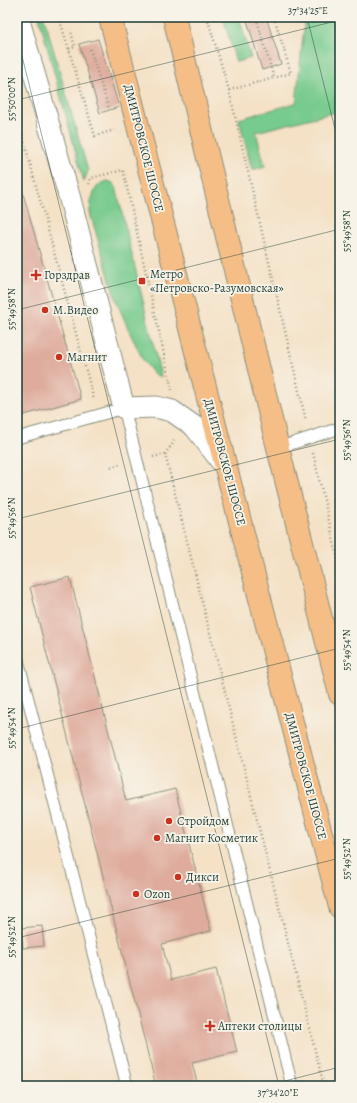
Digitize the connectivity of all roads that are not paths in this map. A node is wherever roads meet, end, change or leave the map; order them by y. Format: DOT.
graph roads {
  1 [pos="18,17"];
  2 [pos="110,17"];
  3 [pos="174,17"];
  4 [pos="124,408"];
  5 [pos="340,428"];
  6 [pos="17,438"];
  7 [pos="278,448"];
  8 [pos="226,467"];
  9 [pos="17,656"];
  10 [pos="340,694"];
  11 [pos="340,907"];
  12 [pos="127,1086"];
  13 [pos="292,1086"];
  1 -- 4 [label="street"];
  2 -- 8 [label="main road, ДМИТРОВСКОЕ ШОССЕ"];
  3 -- 7 [label="main road"];
  4 -- 6 [label="lane"];
  4 -- 8 [label="street"];
  4 -- 13 [label="lane"];
  5 -- 7 [label="lane"];
  7 -- 10 [label="main road"];
  8 -- 11 [label="main road, ДМИТРОВСКОЕ ШОССЕ"];
  9 -- 12 [label="lane"];
}
